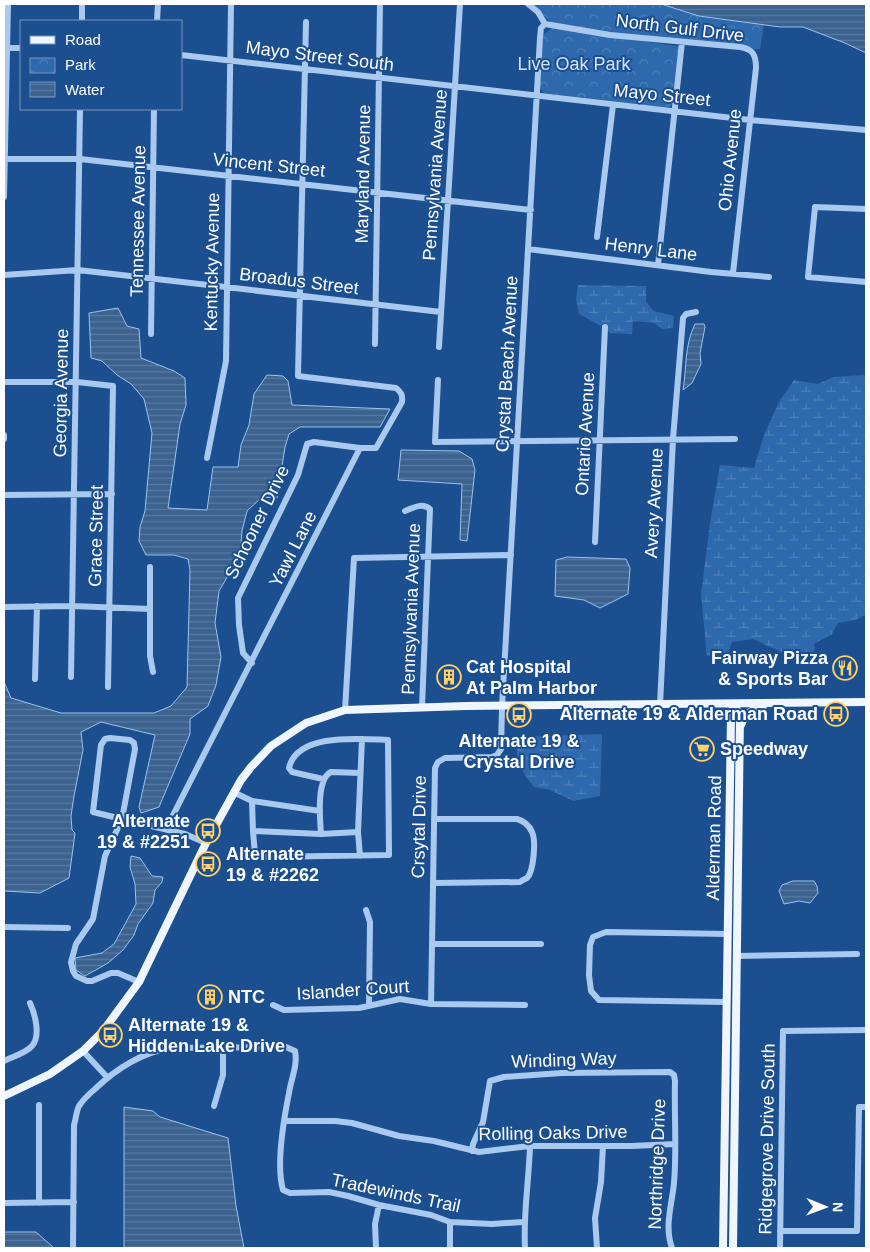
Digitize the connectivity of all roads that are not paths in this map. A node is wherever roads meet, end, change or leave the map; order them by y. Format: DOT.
graph roads {
  1 [pos="8,4"];
  2 [pos="82,4"];
  3 [pos="158,4"];
  4 [pos="231,4"];
  5 [pos="380,4"];
  6 [pos="460,4"];
  7 [pos="528,4"];
  8 [pos="82,20"];
  9 [pos="157,20"];
  10 [pos="306,22"];
  11 [pos="545,24"];
  12 [pos="682,42"];
  13 [pos="7,48"];
  14 [pos="20,48"];
  15 [pos="752,52"];
  16 [pos="182,55"];
  17 [pos="230,60"];
  18 [pos="306,69"];
  19 [pos="379,78"];
  20 [pos="456,87"];
  21 [pos="536,95"];
  22 [pos="613,105"];
  23 [pos="80,110"];
  24 [pos="154,110"];
  25 [pos="675,112"];
  26 [pos="750,120"];
  27 [pos="866,130"];
  28 [pos="4,159"];
  29 [pos="80,159"];
  30 [pos="154,168"];
  31 [pos="229,176"];
  32 [pos="303,184"];
  33 [pos="377,192"];
  34 [pos="4,198"];
  35 [pos="449,200"];
  36 [pos="866,209"];
  37 [pos="531,210"];
  38 [pos="597,237"];
  39 [pos="528,249"];
  40 [pos="658,265"];
  41 [pos="78,270"];
  42 [pos="733,273"];
  43 [pos="4,275"];
  44 [pos="770,277"];
  45 [pos="153,279"];
  46 [pos="866,282"];
  47 [pos="226,288"];
  48 [pos="301,297"];
  49 [pos="376,305"];
  50 [pos="441,312"];
  51 [pos="696,312"];
  52 [pos="605,327"];
  53 [pos="151,334"];
  54 [pos="375,344"];
  55 [pos="439,347"];
  56 [pos="438,380"];
  57 [pos="4,382"];
  58 [pos="77,382"];
  59 [pos="4,434"];
  60 [pos="4,439"];
  61 [pos="673,439"];
  62 [pos="735,439"];
  63 [pos="600,440"];
  64 [pos="517,442"];
  65 [pos="360,448"];
  66 [pos="206,458"];
  67 [pos="74,493"];
  68 [pos="112,494"];
  69 [pos="4,495"];
  70 [pos="404,511"];
  71 [pos="595,542"];
  72 [pos="511,555"];
  73 [pos="428,556"];
  74 [pos="150,567"];
  75 [pos="37,606"];
  76 [pos="72,606"];
  77 [pos="4,607"];
  78 [pos="110,608"];
  79 [pos="150,609"];
  80 [pos="252,662"];
  81 [pos="153,672"];
  82 [pos="71,677"];
  83 [pos="35,679"];
  84 [pos="108,687"];
  85 [pos="866,702"];
  86 [pos="734,704"];
  87 [pos="772,704"];
  88 [pos="660,705"];
  89 [pos="502,706"];
  90 [pos="422,707"];
  91 [pos="345,710"];
  92 [pos="739,732"];
  93 [pos="362,739"];
  94 [pos="360,773"];
  95 [pos="323,779"];
  96 [pos="233,792"];
  97 [pos="252,801"];
  98 [pos="320,811"];
  99 [pos="122,819"];
  100 [pos="434,819"];
  101 [pos="166,829"];
  102 [pos="253,831"];
  103 [pos="358,832"];
  104 [pos="321,834"];
  105 [pos="206,843"];
  106 [pos="360,856"];
  107 [pos="434,882"];
  108 [pos="366,910"];
  109 [pos="4,927"];
  110 [pos="68,928"];
  111 [pos="728,934"];
  112 [pos="433,944"];
  113 [pos="541,944"];
  114 [pos="857,954"];
  115 [pos="737,956"];
  116 [pos="139,982"];
  117 [pos="726,1002"];
  118 [pos="30,1003"];
  119 [pos="431,1004"];
  120 [pos="273,1005"];
  121 [pos="525,1005"];
  122 [pos="369,1006"];
  123 [pos="866,1030"];
  124 [pos="224,1048"];
  125 [pos="83,1051"];
  126 [pos="4,1061"];
  127 [pos="107,1077"];
  128 [pos="675,1081"];
  129 [pos="4,1096"];
  130 [pos="40,1105"];
  131 [pos="214,1106"];
  132 [pos="866,1107"];
  133 [pos="284,1121"];
  134 [pos="676,1144"];
  135 [pos="530,1146"];
  136 [pos="603,1146"];
  137 [pos="472,1151"];
  138 [pos="74,1202"];
  139 [pos="4,1203"];
  140 [pos="39,1203"];
  141 [pos="379,1206"];
  142 [pos="450,1222"];
  143 [pos="524,1222"];
  144 [pos="780,1231"];
  145 [pos="73,1248"];
  146 [pos="376,1248"];
  147 [pos="450,1248"];
  148 [pos="524,1248"];
  149 [pos="597,1248"];
  150 [pos="672,1248"];
  151 [pos="723,1248"];
  152 [pos="733,1248"];
  153 [pos="780,1248"];
  1 -- 13 [label="street"];
  2 -- 8 [label="street"];
  3 -- 9 [label="street"];
  4 -- 17 [label="street, Kentucky Avenue"];
  5 -- 19 [label="street, Maryland Avenue"];
  6 -- 20 [label="street, Pennsylvania Avenue"];
  7 -- 11 [label="street"];
  10 -- 18 [label="street"];
  11 -- 12 [label="street, North Gulf Drive"];
  11 -- 21 [label="street, Crystal Beach Avenue"];
  12 -- 15 [label="street, North Gulf Drive"];
  12 -- 25 [label="street"];
  13 -- 14 [label="street"];
  13 -- 28 [label="street"];
  15 -- 26 [label="street, Ohio Avenue"];
  16 -- 17 [label="street, Mayo Street South"];
  17 -- 18 [label="street, Mayo Street South"];
  17 -- 31 [label="street, Kentucky Avenue"];
  18 -- 19 [label="street, Mayo Street South"];
  18 -- 32 [label="street"];
  19 -- 20 [label="street, Mayo Street South"];
  19 -- 33 [label="street, Maryland Avenue"];
  20 -- 21 [label="street, Mayo Street"];
  20 -- 35 [label="street, Pennsylvania Avenue"];
  21 -- 22 [label="street, Mayo Street"];
  21 -- 37 [label="street, Crystal Beach Avenue"];
  22 -- 25 [label="street, Mayo Street"];
  22 -- 38 [label="street"];
  23 -- 29 [label="street, Georgia Avenue"];
  24 -- 30 [label="street, Tennessee Avenue"];
  25 -- 26 [label="street, Mayo Street"];
  25 -- 40 [label="street"];
  26 -- 27 [label="street, Mayo Street"];
  26 -- 42 [label="street, Ohio Avenue"];
  28 -- 29 [label="street, Vincent Street"];
  28 -- 34 [label="street"];
  29 -- 30 [label="street, Vincent Street"];
  29 -- 41 [label="street, Georgia Avenue"];
  30 -- 31 [label="street, Vincent Street"];
  30 -- 45 [label="street, Tennessee Avenue"];
  31 -- 32 [label="street, Vincent Street"];
  31 -- 47 [label="street, Kentucky Avenue"];
  32 -- 33 [label="street, Vincent Street"];
  32 -- 48 [label="street"];
  33 -- 35 [label="street, Vincent Street"];
  33 -- 49 [label="street, Maryland Avenue"];
  35 -- 37 [label="street, Vincent Street"];
  35 -- 50 [label="street, Pennsylvania Avenue"];
  36 -- 46 [label="street"];
  37 -- 39 [label="street, Crystal Beach Avenue"];
  39 -- 40 [label="street, Henry Lane"];
  39 -- 64 [label="street, Crystal Beach Avenue"];
  40 -- 42 [label="street, Henry Lane"];
  41 -- 43 [label="street, Broadus Street"];
  41 -- 45 [label="street, Broadus Street"];
  41 -- 58 [label="street, Georgia Avenue"];
  42 -- 44 [label="street, Henry Lane"];
  45 -- 47 [label="street, Broadus Street"];
  45 -- 53 [label="street, Tennessee Avenue"];
  47 -- 48 [label="street, Broadus Street"];
  47 -- 66 [label="street, Kentucky Avenue"];
  48 -- 49 [label="street, Broadus Street"];
  48 -- 65 [label="street"];
  49 -- 50 [label="street, Broadus Street"];
  49 -- 54 [label="street, Maryland Avenue"];
  50 -- 55 [label="street, Pennsylvania Avenue"];
  51 -- 61 [label="street, Avery Avenue"];
  52 -- 63 [label="street, Ontario Avenue"];
  56 -- 64 [label="street"];
  57 -- 58 [label="street"];
  58 -- 67 [label="street, Georgia Avenue"];
  58 -- 68 [label="street, Grace Street"];
  59 -- 60 [label="street"];
  61 -- 62 [label="street"];
  61 -- 63 [label="street"];
  61 -- 88 [label="street, Avery Avenue"];
  63 -- 64 [label="street"];
  63 -- 71 [label="street, Ontario Avenue"];
  64 -- 72 [label="street, Crystal Beach Avenue"];
  65 -- 80 [label="street, Yawl Lane"];
  65 -- 80 [label="street, Schooner Drive"];
  67 -- 68 [label="street"];
  67 -- 69 [label="street"];
  67 -- 76 [label="street, Georgia Avenue"];
  68 -- 78 [label="street, Grace Street"];
  70 -- 73 [label="street, Pennsylvania Avenue"];
  72 -- 73 [label="street"];
  72 -- 89 [label="street, Crystal Beach Avenue"];
  73 -- 90 [label="street, Pennsylvania Avenue"];
  73 -- 91 [label="street"];
  74 -- 79 [label="street"];
  75 -- 76 [label="street"];
  75 -- 77 [label="street"];
  75 -- 83 [label="street"];
  76 -- 78 [label="street"];
  76 -- 82 [label="street, Georgia Avenue"];
  78 -- 79 [label="street"];
  78 -- 84 [label="street, Grace Street"];
  79 -- 81 [label="street"];
  80 -- 101 [label="street, Yawl Lane"];
  85 -- 87 [label="main road"];
  86 -- 87 [label="main road"];
  86 -- 88 [label="main road"];
  86 -- 92 [label="main road, Alderman Road"];
  86 -- 111 [label="main road, Alderman Road"];
  87 -- 92 [label="main road"];
  88 -- 89 [label="main road"];
  89 -- 90 [label="main road"];
  89 -- 100 [label="street, Crsytal Drive"];
  90 -- 91 [label="main road"];
  91 -- 96 [label="main road"];
  92 -- 115 [label="main road, Alderman Road"];
  93 -- 94 [label="street"];
  93 -- 95 [label="street"];
  93 -- 106 [label="street"];
  94 -- 95 [label="street"];
  94 -- 103 [label="street"];
  95 -- 98 [label="street"];
  96 -- 97 [label="street"];
  96 -- 105 [label="main road"];
  97 -- 98 [label="street"];
  97 -- 102 [label="street"];
  98 -- 104 [label="street"];
  99 -- 99 [label="street"];
  99 -- 101 [label="street"];
  99 -- 116 [label="street"];
  100 -- 107 [label="street, Crsytal Drive"];
  100 -- 107 [label="street"];
  101 -- 105 [label="street"];
  102 -- 104 [label="street"];
  102 -- 106 [label="street"];
  103 -- 104 [label="street"];
  103 -- 106 [label="street"];
  105 -- 116 [label="main road"];
  107 -- 112 [label="street, Crsytal Drive"];
  108 -- 122 [label="street"];
  109 -- 110 [label="street"];
  111 -- 117 [label="main road, Alderman Road"];
  111 -- 117 [label="street"];
  112 -- 113 [label="street"];
  112 -- 119 [label="street, Crsytal Drive"];
  114 -- 115 [label="street"];
  115 -- 152 [label="main road, Alderman Road"];
  116 -- 125 [label="main road"];
  117 -- 151 [label="main road, Alderman Road"];
  118 -- 126 [label="street"];
  119 -- 121 [label="street, Islander Court"];
  119 -- 122 [label="street, Islander Court"];
  120 -- 122 [label="street, Islander Court"];
  123 -- 144 [label="street, Ridgegrove Drive South"];
  124 -- 127 [label="street"];
  124 -- 131 [label="street"];
  124 -- 133 [label="street, Tradewinds Trail"];
  125 -- 127 [label="street"];
  125 -- 129 [label="main road"];
  127 -- 138 [label="street"];
  128 -- 134 [label="street, Northridge Drive"];
  128 -- 137 [label="street, Winding Way"];
  130 -- 140 [label="street"];
  132 -- 144 [label="street"];
  133 -- 137 [label="street, Rolling Oaks Drive"];
  133 -- 141 [label="street, Tradewinds Trail"];
  134 -- 136 [label="street, Rolling Oaks Drive"];
  134 -- 150 [label="street, Northridge Drive"];
  135 -- 136 [label="street, Rolling Oaks Drive"];
  135 -- 137 [label="street, Rolling Oaks Drive"];
  135 -- 143 [label="street"];
  136 -- 149 [label="street"];
  138 -- 140 [label="street"];
  138 -- 145 [label="street"];
  139 -- 140 [label="street"];
  141 -- 142 [label="street, Tradewinds Trail"];
  141 -- 146 [label="street"];
  142 -- 143 [label="street, Tradewinds Trail"];
  142 -- 147 [label="street"];
  143 -- 148 [label="street"];
  144 -- 153 [label="street, Ridgegrove Drive South"];
}
